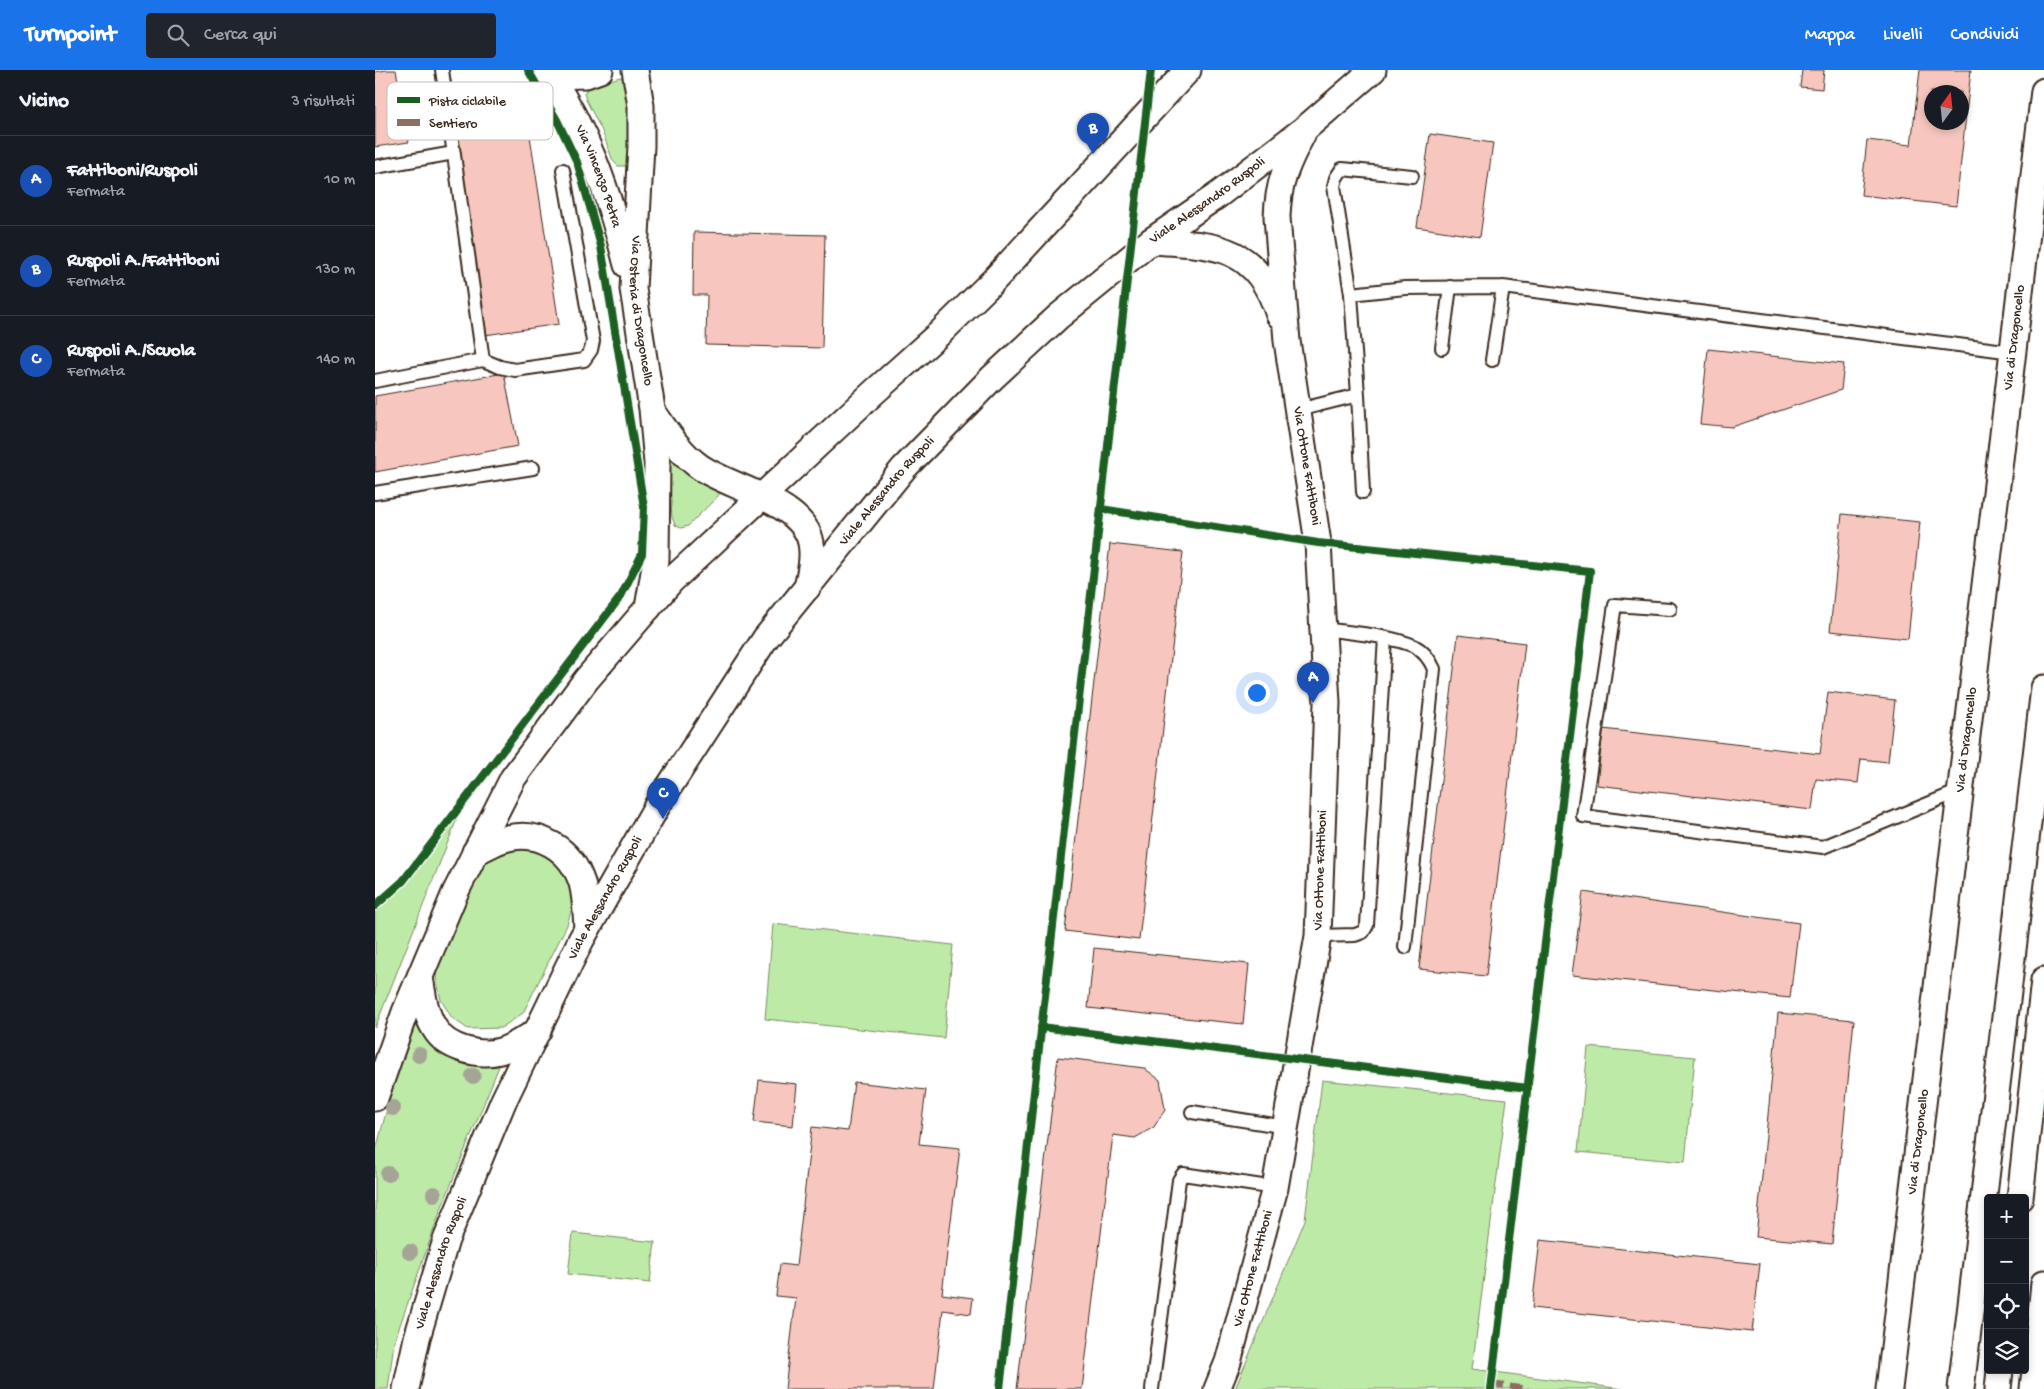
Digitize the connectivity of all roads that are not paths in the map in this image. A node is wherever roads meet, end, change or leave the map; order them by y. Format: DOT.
graph roads {
  1 [pos="600,70"];
  2 [pos="635,70"];
  3 [pos="1188,70"];
  4 [pos="1373,70"];
  5 [pos="548,73"];
  6 [pos="2044,91"];
  7 [pos="1307,127"];
  8 [pos="452,140"];
  9 [pos="454,153"];
  10 [pos="375,167"];
  11 [pos="563,170"];
  12 [pos="1412,176"];
  13 [pos="1151,241"];
  14 [pos="1450,287"];
  15 [pos="1503,287"];
  16 [pos="633,289"];
  17 [pos="1351,294"];
  18 [pos="1287,341"];
  19 [pos="1442,348"];
  20 [pos="2013,352"];
  21 [pos="483,360"];
  22 [pos="1493,360"];
  23 [pos="375,381"];
  24 [pos="1358,395"];
  25 [pos="652,410"];
  26 [pos="1298,410"];
  27 [pos="533,468"];
  28 [pos="375,492"];
  29 [pos="1363,492"];
  30 [pos="761,496"];
  31 [pos="807,589"];
  32 [pos="648,608"];
  33 [pos="1670,609"];
  34 [pos="1323,629"];
  35 [pos="1385,638"];
  36 [pos="2044,688"];
  37 [pos="1962,790"];
  38 [pos="475,852"];
  39 [pos="587,929"];
  40 [pos="1318,936"];
  41 [pos="1405,947"];
  42 [pos="420,977"];
  43 [pos="2044,980"];
  44 [pos="537,1031"];
  45 [pos="375,1098"];
  46 [pos="1192,1112"];
  47 [pos="1286,1128"];
  48 [pos="1275,1188"];
  49 [pos="2020,1194"];
  50 [pos="2044,1283"];
  51 [pos="2000,1374"];
  52 [pos="406,1389"];
  53 [pos="1152,1389"];
  54 [pos="1217,1389"];
  55 [pos="1889,1389"];
  56 [pos="1961,1389"];
  57 [pos="1998,1389"];
  58 [pos="2033,1389"];
  1 -- 5 [label="street"];
  2 -- 16 [label="street, Via Osteria di Dragoncello"];
  3 -- 30 [label="street"];
  4 -- 7 [label="street, Viale Alessandro Ruspoli"];
  5 -- 16 [label="street, Via Vincenzo Petra"];
  6 -- 20 [label="street, Via di Dragoncello"];
  7 -- 13 [label="street, Viale Alessandro Ruspoli"];
  7 -- 18 [label="street, Via Ottone Fattiboni"];
  8 -- 9 [label="lane"];
  9 -- 10 [label="lane"];
  9 -- 21 [label="lane"];
  11 -- 21 [label="lane"];
  12 -- 17 [label="lane"];
  13 -- 18 [label="street, Via Ottone Fattiboni"];
  13 -- 31 [label="street, Viale Alessandro Ruspoli"];
  14 -- 15 [label="lane"];
  14 -- 17 [label="lane"];
  14 -- 19 [label="lane"];
  15 -- 20 [label="lane"];
  15 -- 22 [label="lane"];
  16 -- 25 [label="street, Via Osteria di Dragoncello"];
  17 -- 24 [label="lane"];
  18 -- 26 [label="street, Via Ottone Fattiboni"];
  20 -- 37 [label="street, Via di Dragoncello"];
  21 -- 23 [label="lane"];
  24 -- 26 [label="lane"];
  24 -- 29 [label="lane"];
  25 -- 30 [label="street, Via Osteria di Dragoncello"];
  25 -- 32 [label="street"];
  26 -- 34 [label="street, Via Ottone Fattiboni"];
  27 -- 28 [label="lane"];
  30 -- 31 [label="street, Via Osteria di Dragoncello"];
  30 -- 32 [label="street"];
  31 -- 39 [label="street, Viale Alessandro Ruspoli"];
  32 -- 38 [label="street"];
  33 -- 37 [label="lane"];
  34 -- 35 [label="lane"];
  34 -- 40 [label="street, Via Ottone Fattiboni"];
  35 -- 40 [label="lane"];
  35 -- 41 [label="lane"];
  36 -- 56 [label="street"];
  37 -- 55 [label="street, Via di Dragoncello"];
  38 -- 39 [label="street"];
  38 -- 42 [label="street"];
  39 -- 44 [label="street, Viale Alessandro Ruspoli"];
  40 -- 47 [label="street, Via Ottone Fattiboni"];
  42 -- 44 [label="street"];
  42 -- 45 [label="street"];
  43 -- 49 [label="street"];
  44 -- 52 [label="street, Viale Alessandro Ruspoli"];
  46 -- 47 [label="lane"];
  47 -- 48 [label="street, Via Ottone Fattiboni"];
  48 -- 53 [label="lane"];
  48 -- 54 [label="street, Via Ottone Fattiboni"];
  50 -- 58 [label="street"];
  51 -- 57 [label="street"];
}
